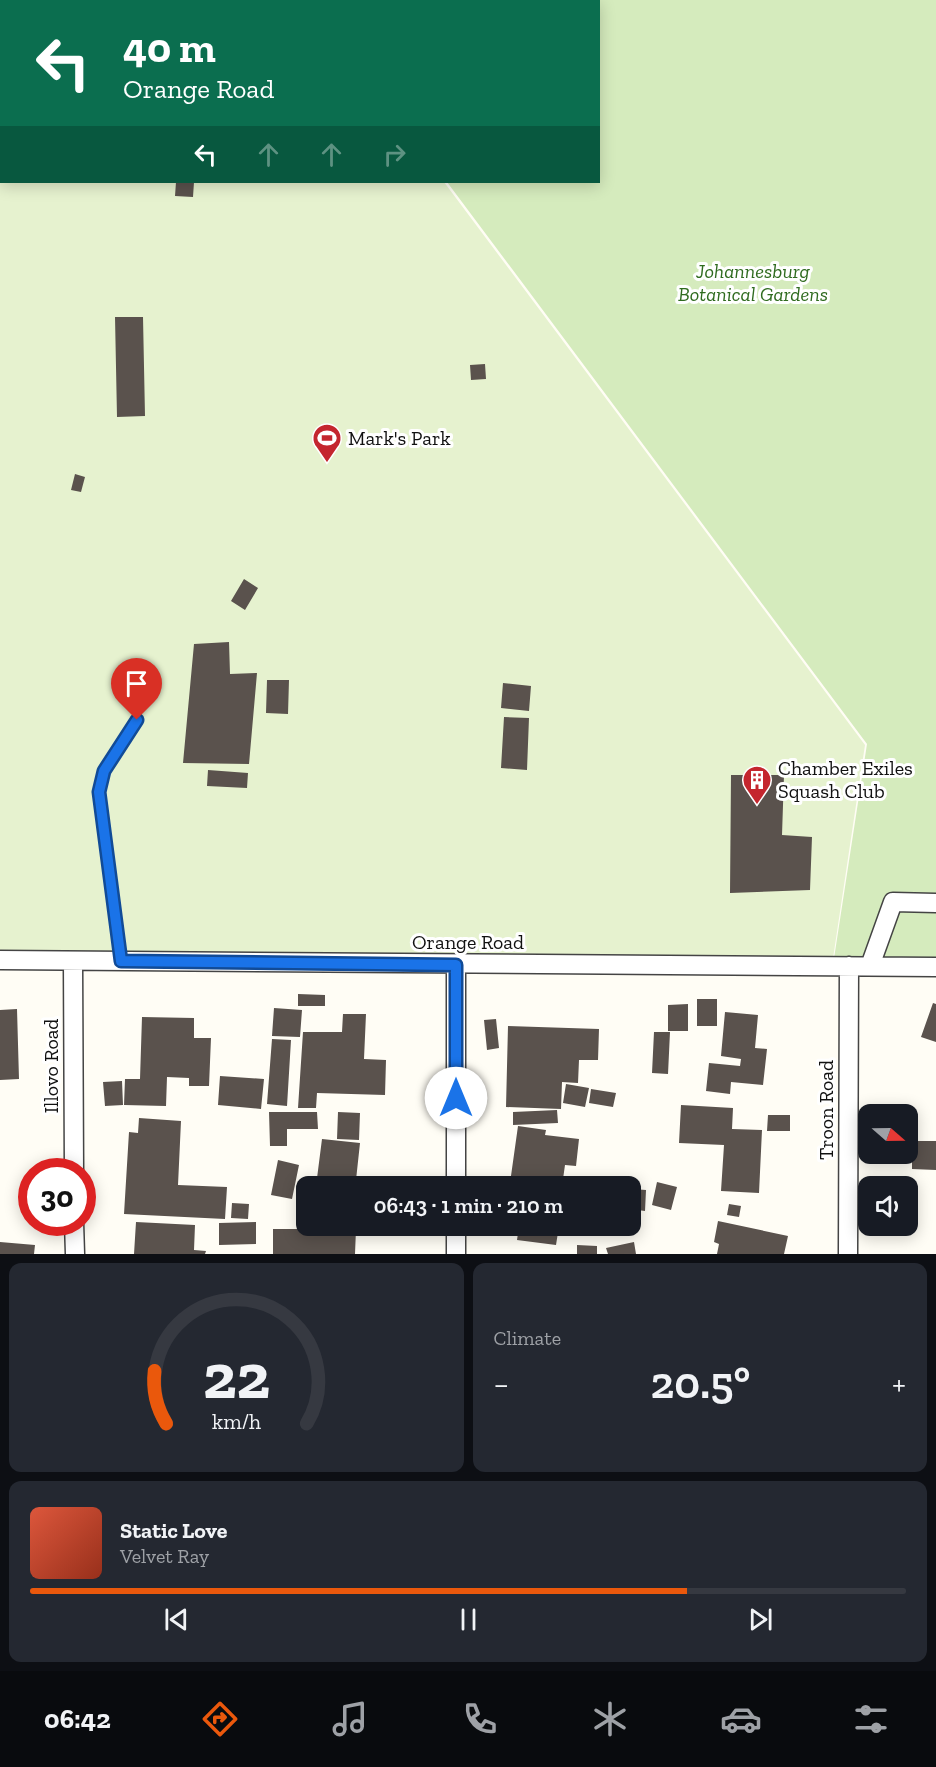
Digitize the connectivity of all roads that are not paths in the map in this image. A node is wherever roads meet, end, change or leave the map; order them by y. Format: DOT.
graph roads {
  1 [pos="137,720"];
  2 [pos="936,903"];
  3 [pos="0,960"];
  4 [pos="73,961"];
  5 [pos="121,961"];
  6 [pos="456,965"];
  7 [pos="849,966"];
  8 [pos="870,966"];
  9 [pos="936,967"];
  10 [pos="74,1158"];
  11 [pos="456,1176"];
  12 [pos="74,1236"];
  13 [pos="456,1236"];
  14 [pos="75,1254"];
  15 [pos="456,1254"];
  16 [pos="848,1254"];
  1 -- 5 [label="lane"];
  2 -- 8 [label="street"];
  3 -- 4 [label="street, Orange Road"];
  4 -- 5 [label="street, Orange Road"];
  4 -- 10 [label="street, Illovo Road"];
  5 -- 6 [label="street, Orange Road"];
  6 -- 7 [label="street, Orange Road"];
  6 -- 11 [label="street"];
  7 -- 8 [label="street, Orange Road"];
  7 -- 16 [label="street, Troon Road"];
  8 -- 9 [label="street, Orange Road"];
  12 -- 14 [label="street"];
  13 -- 15 [label="street"];
}
